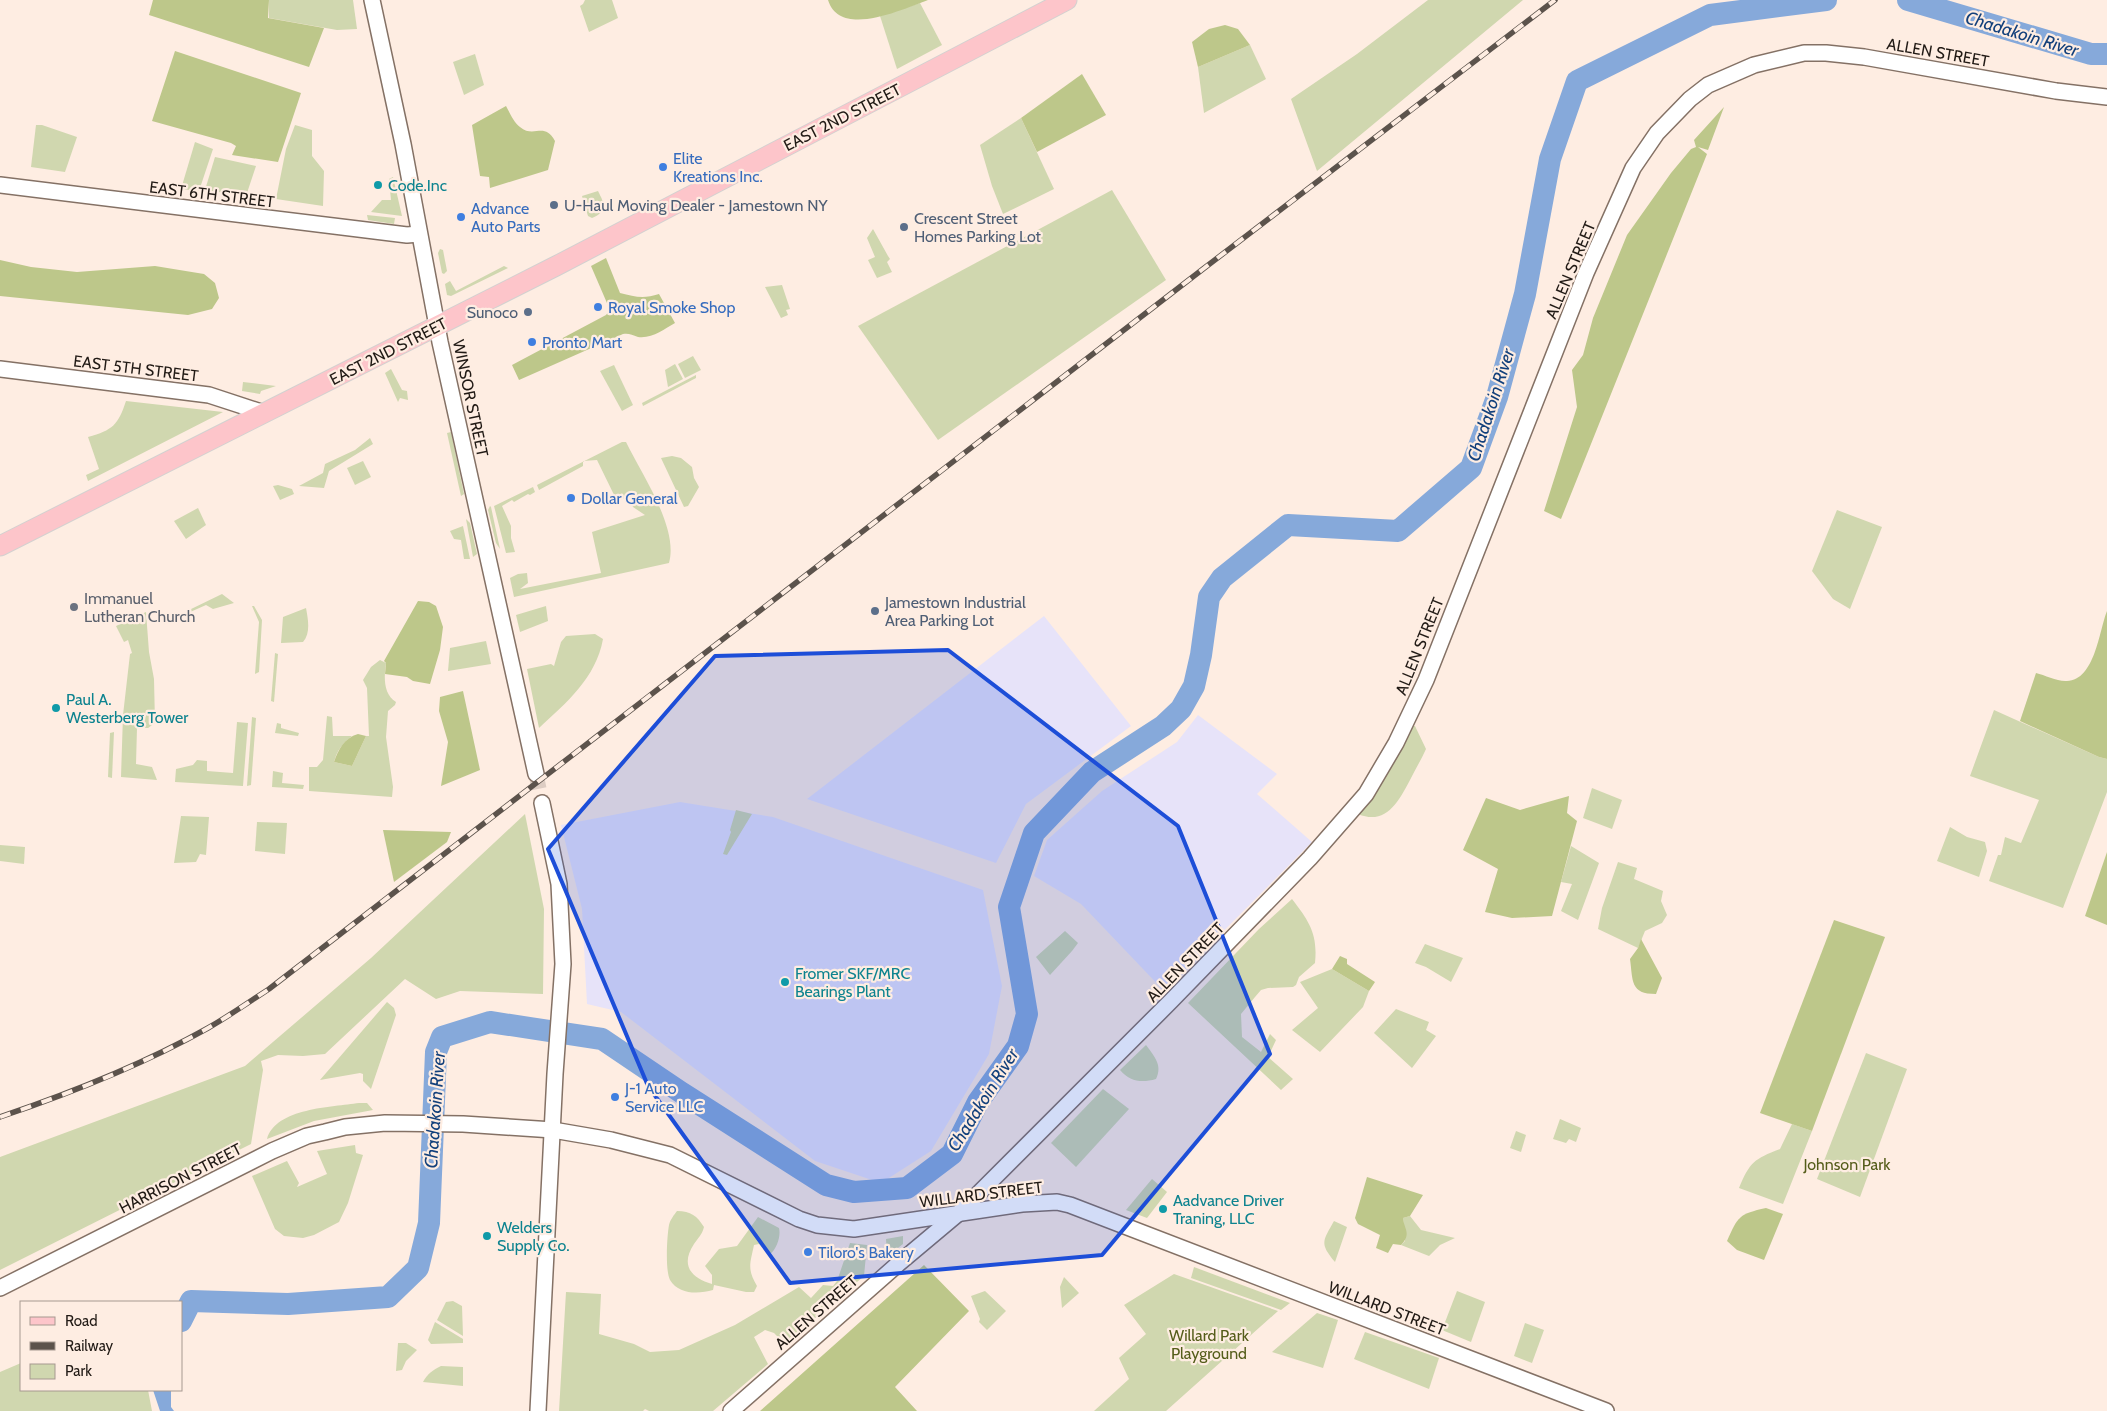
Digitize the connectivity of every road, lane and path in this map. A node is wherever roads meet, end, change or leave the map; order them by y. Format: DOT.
graph roads {
  1 [pos="372,0"];
  2 [pos="1067,0"];
  3 [pos="2107,97"];
  4 [pos="0,186"];
  5 [pos="419,234"];
  6 [pos="437,326"];
  7 [pos="0,370"];
  8 [pos="264,413"];
  9 [pos="0,546"];
  10 [pos="536,774"];
  11 [pos="542,803"];
  12 [pos="552,1130"];
  13 [pos="960,1212"];
  14 [pos="0,1288"];
  15 [pos="538,1411"];
  16 [pos="731,1411"];
  17 [pos="1606,1411"];
  1 -- 5 [label="street, WINSOR STREET"];
  2 -- 6 [label="main road, EAST 2ND STREET"];
  3 -- 13 [label="street, ALLEN STREET"];
  4 -- 5 [label="street, EAST 6TH STREET"];
  5 -- 6 [label="street, WINSOR STREET"];
  6 -- 8 [label="main road, EAST 2ND STREET"];
  6 -- 10 [label="street, WINSOR STREET"];
  7 -- 8 [label="street, EAST 5TH STREET"];
  8 -- 9 [label="main road, EAST 2ND STREET"];
  11 -- 12 [label="street"];
  12 -- 13 [label="street, WILLARD STREET"];
  12 -- 14 [label="street, HARRISON STREET"];
  12 -- 15 [label="street"];
  13 -- 16 [label="street, ALLEN STREET"];
  13 -- 17 [label="street, WILLARD STREET"];
}
